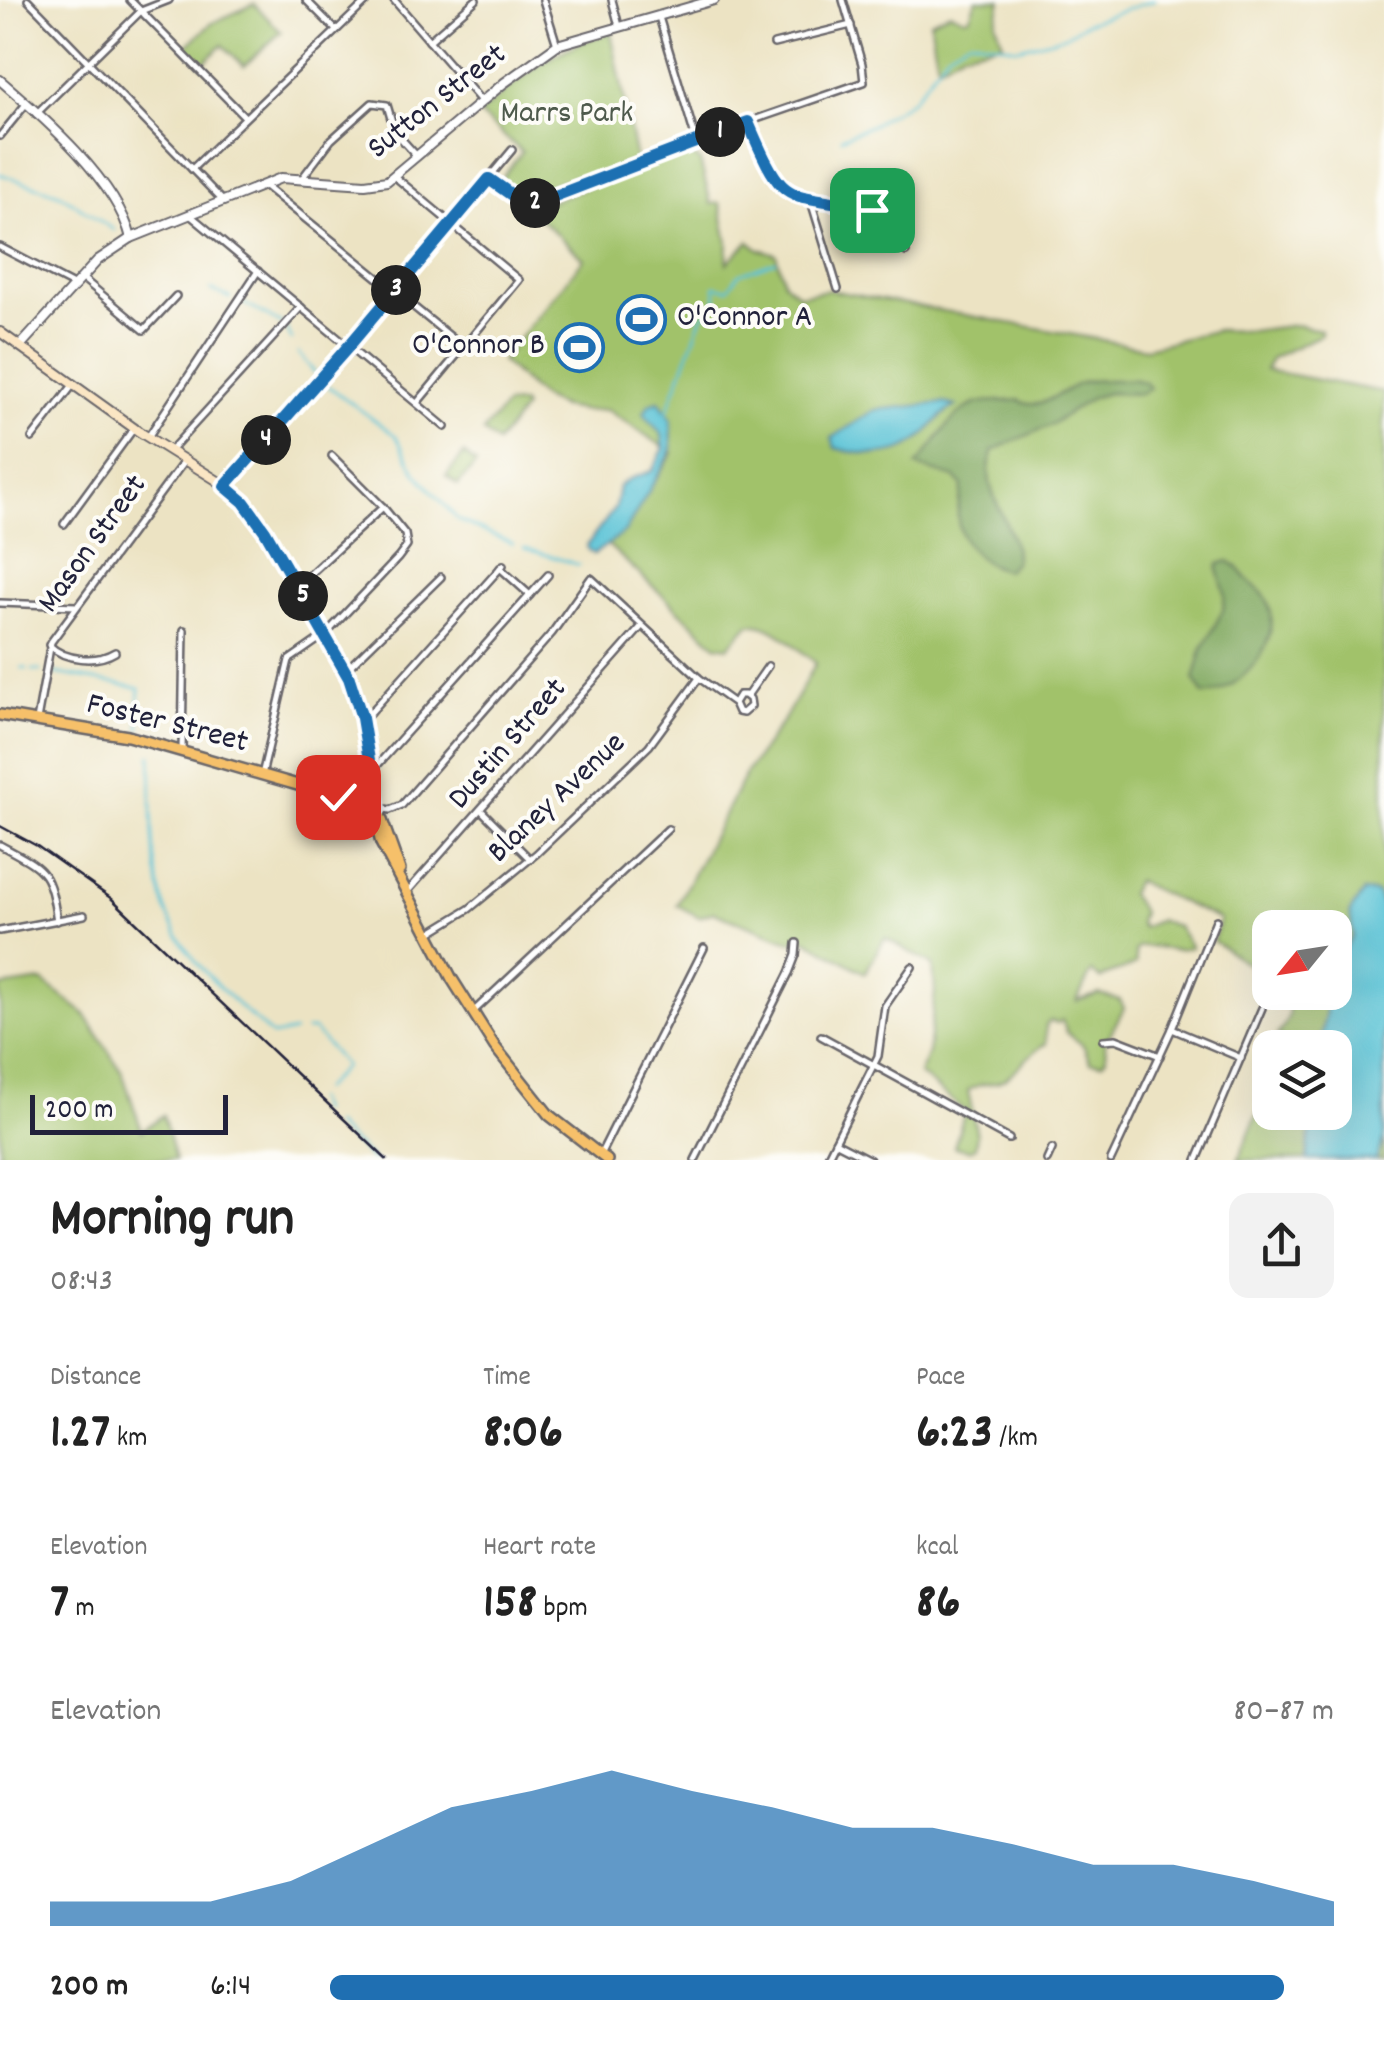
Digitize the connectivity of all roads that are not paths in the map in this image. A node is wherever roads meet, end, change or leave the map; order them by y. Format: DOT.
graph roads {
  1 [pos="28,0"];
  2 [pos="130,0"];
  3 [pos="169,0"];
  4 [pos="306,0"];
  5 [pos="368,0"];
  6 [pos="394,0"];
  7 [pos="476,0"];
  8 [pos="543,0"];
  9 [pos="612,0"];
  10 [pos="714,0"];
  11 [pos="843,0"];
  12 [pos="142,11"];
  13 [pos="659,16"];
  14 [pos="851,25"];
  15 [pos="619,26"];
  16 [pos="336,30"];
  17 [pos="429,41"];
  18 [pos="774,44"];
  19 [pos="557,45"];
  20 [pos="89,63"];
  21 [pos="0,80"];
  22 [pos="482,102"];
  23 [pos="26,104"];
  24 [pos="36,114"];
  25 [pos="246,117"];
  26 [pos="748,122"];
  27 [pos="0,136"];
  28 [pos="696,140"];
  29 [pos="512,150"];
  30 [pos="418,157"];
  31 [pos="192,169"];
  32 [pos="394,176"];
  33 [pos="304,177"];
  34 [pos="489,179"];
  35 [pos="262,184"];
  36 [pos="811,200"];
  37 [pos="223,201"];
  38 [pos="190,214"];
  39 [pos="452,224"];
  40 [pos="131,238"];
  41 [pos="0,247"];
  42 [pos="906,252"];
  43 [pos="258,271"];
  44 [pos="82,278"];
  45 [pos="75,286"];
  46 [pos="838,288"];
  47 [pos="396,291"];
  48 [pos="176,296"];
  49 [pos="301,308"];
  50 [pos="0,332"];
  51 [pos="20,346"];
  52 [pos="348,347"];
  53 [pos="463,348"];
  54 [pos="73,385"];
  55 [pos="417,403"];
  56 [pos="445,427"];
  57 [pos="134,428"];
  58 [pos="148,437"];
  59 [pos="32,438"];
  60 [pos="170,451"];
  61 [pos="332,456"];
  62 [pos="185,460"];
  63 [pos="225,486"];
  64 [pos="383,507"];
  65 [pos="64,524"];
  66 [pos="548,575"];
  67 [pos="441,577"];
  68 [pos="297,586"];
  69 [pos="530,595"];
  70 [pos="0,603"];
  71 [pos="76,606"];
  72 [pos="642,626"];
  73 [pos="184,630"];
  74 [pos="325,635"];
  75 [pos="49,645"];
  76 [pos="115,652"];
  77 [pos="768,666"];
  78 [pos="345,671"];
  79 [pos="700,678"];
  80 [pos="747,696"];
  81 [pos="734,703"];
  82 [pos="0,715"];
  83 [pos="37,720"];
  84 [pos="363,722"];
  85 [pos="182,751"];
  86 [pos="371,772"];
  87 [pos="262,775"];
  88 [pos="338,797"];
  89 [pos="377,808"];
  90 [pos="482,811"];
  91 [pos="668,828"];
  92 [pos="381,843"];
  93 [pos="0,845"];
  94 [pos="530,859"];
  95 [pos="408,891"];
  96 [pos="84,915"];
  97 [pos="1216,920"];
  98 [pos="57,921"];
  99 [pos="0,931"];
  100 [pos="428,934"];
  101 [pos="797,943"];
  102 [pos="704,948"];
  103 [pos="912,967"];
  104 [pos="1261,1010"];
  105 [pos="472,1013"];
  106 [pos="1172,1029"];
  107 [pos="821,1036"];
  108 [pos="1103,1040"];
  109 [pos="1160,1056"];
  110 [pos="1241,1058"];
  111 [pos="874,1065"];
  112 [pos="1010,1139"];
  113 [pos="836,1142"];
  114 [pos="1052,1149"];
  115 [pos="603,1158"];
  116 [pos="695,1160"];
  117 [pos="826,1160"];
  118 [pos="870,1160"];
  119 [pos="1047,1160"];
  120 [pos="1112,1160"];
  121 [pos="1197,1160"];
  1 -- 20 [label="street"];
  2 -- 12 [label="street"];
  3 -- 12 [label="street"];
  4 -- 16 [label="street"];
  5 -- 16 [label="street"];
  6 -- 17 [label="street"];
  7 -- 17 [label="street"];
  8 -- 19 [label="street"];
  9 -- 15 [label="street"];
  10 -- 13 [label="street, Sutton Street"];
  11 -- 14 [label="street"];
  12 -- 20 [label="street"];
  12 -- 25 [label="street"];
  13 -- 15 [label="street, Sutton Street"];
  13 -- 28 [label="street"];
  14 -- 18 [label="street"];
  14 -- 26 [label="street"];
  15 -- 19 [label="street, Sutton Street"];
  16 -- 25 [label="street"];
  17 -- 22 [label="street"];
  19 -- 22 [label="street, Sutton Street"];
  20 -- 24 [label="street"];
  20 -- 31 [label="street"];
  21 -- 23 [label="street"];
  22 -- 30 [label="street, Sutton Street"];
  23 -- 24 [label="street"];
  23 -- 27 [label="street"];
  24 -- 40 [label="street"];
  25 -- 31 [label="street"];
  26 -- 28 [label="street"];
  26 -- 36 [label="street"];
  28 -- 34 [label="street"];
  29 -- 34 [label="street"];
  30 -- 32 [label="street, Sutton Street"];
  30 -- 33 [label="street"];
  31 -- 37 [label="street"];
  32 -- 33 [label="street, Sutton Street"];
  32 -- 39 [label="street"];
  33 -- 35 [label="street, Sutton Street"];
  34 -- 39 [label="street"];
  35 -- 37 [label="street, Sutton Street"];
  35 -- 47 [label="street"];
  36 -- 42 [label="street"];
  36 -- 46 [label="street"];
  37 -- 38 [label="street, Sutton Street"];
  38 -- 40 [label="street, Sutton Street"];
  38 -- 43 [label="street"];
  39 -- 47 [label="street"];
  39 -- 53 [label="street"];
  40 -- 44 [label="street, Sutton Street"];
  41 -- 45 [label="street"];
  43 -- 49 [label="street"];
  43 -- 58 [label="street"];
  44 -- 45 [label="street, Sutton Street"];
  44 -- 48 [label="street"];
  45 -- 51 [label="street, Sutton Street"];
  47 -- 52 [label="street"];
  47 -- 53 [label="street"];
  49 -- 52 [label="street"];
  49 -- 60 [label="street"];
  50 -- 51 [label="main road"];
  51 -- 54 [label="main road"];
  52 -- 55 [label="street"];
  52 -- 63 [label="street"];
  53 -- 55 [label="street"];
  54 -- 57 [label="main road"];
  54 -- 59 [label="street"];
  55 -- 56 [label="street"];
  57 -- 58 [label="main road"];
  57 -- 65 [label="street"];
  58 -- 60 [label="main road"];
  60 -- 62 [label="main road"];
  61 -- 64 [label="street"];
  62 -- 63 [label="main road"];
  62 -- 71 [label="street, Mason Street"];
  63 -- 68 [label="main road"];
  64 -- 68 [label="street"];
  64 -- 74 [label="street"];
  66 -- 69 [label="street"];
  67 -- 78 [label="street"];
  68 -- 74 [label="main road"];
  69 -- 84 [label="street"];
  69 -- 86 [label="street"];
  70 -- 71 [label="street"];
  71 -- 75 [label="street, Mason Street"];
  72 -- 79 [label="street"];
  72 -- 89 [label="street"];
  72 -- 90 [label="street, Dustin Street"];
  73 -- 85 [label="street"];
  74 -- 78 [label="main road"];
  74 -- 87 [label="street"];
  75 -- 76 [label="street"];
  75 -- 83 [label="street, Mason Street"];
  77 -- 80 [label="street"];
  78 -- 84 [label="main road"];
  79 -- 81 [label="street"];
  79 -- 94 [label="street, Blaney Avenue"];
  80 -- 81 [label="street"];
  80 -- 81 [label="street"];
  82 -- 83 [label="main road, Foster Street"];
  83 -- 85 [label="main road, Foster Street"];
  84 -- 86 [label="main road"];
  85 -- 87 [label="main road, Foster Street"];
  86 -- 89 [label="main road"];
  87 -- 88 [label="main road, Foster Street"];
  88 -- 89 [label="main road, Foster Street"];
  88 -- 92 [label="main road"];
  89 -- 92 [label="main road"];
  89 -- 95 [label="main road"];
  90 -- 94 [label="street"];
  90 -- 95 [label="street, Dustin Street"];
  91 -- 105 [label="street"];
  92 -- 95 [label="main road"];
  93 -- 98 [label="street"];
  94 -- 100 [label="street, Blaney Avenue"];
  95 -- 100 [label="main road"];
  96 -- 98 [label="street"];
  97 -- 106 [label="street"];
  98 -- 99 [label="street"];
  100 -- 105 [label="main road"];
  101 -- 116 [label="street"];
  102 -- 115 [label="street"];
  103 -- 111 [label="street"];
  104 -- 110 [label="street"];
  105 -- 115 [label="main road"];
  106 -- 109 [label="street"];
  106 -- 110 [label="street"];
  107 -- 111 [label="street"];
  108 -- 109 [label="street"];
  109 -- 120 [label="street"];
  110 -- 121 [label="street"];
  111 -- 112 [label="street"];
  111 -- 113 [label="street"];
  113 -- 117 [label="street"];
  113 -- 118 [label="street"];
  114 -- 119 [label="street"];
}
